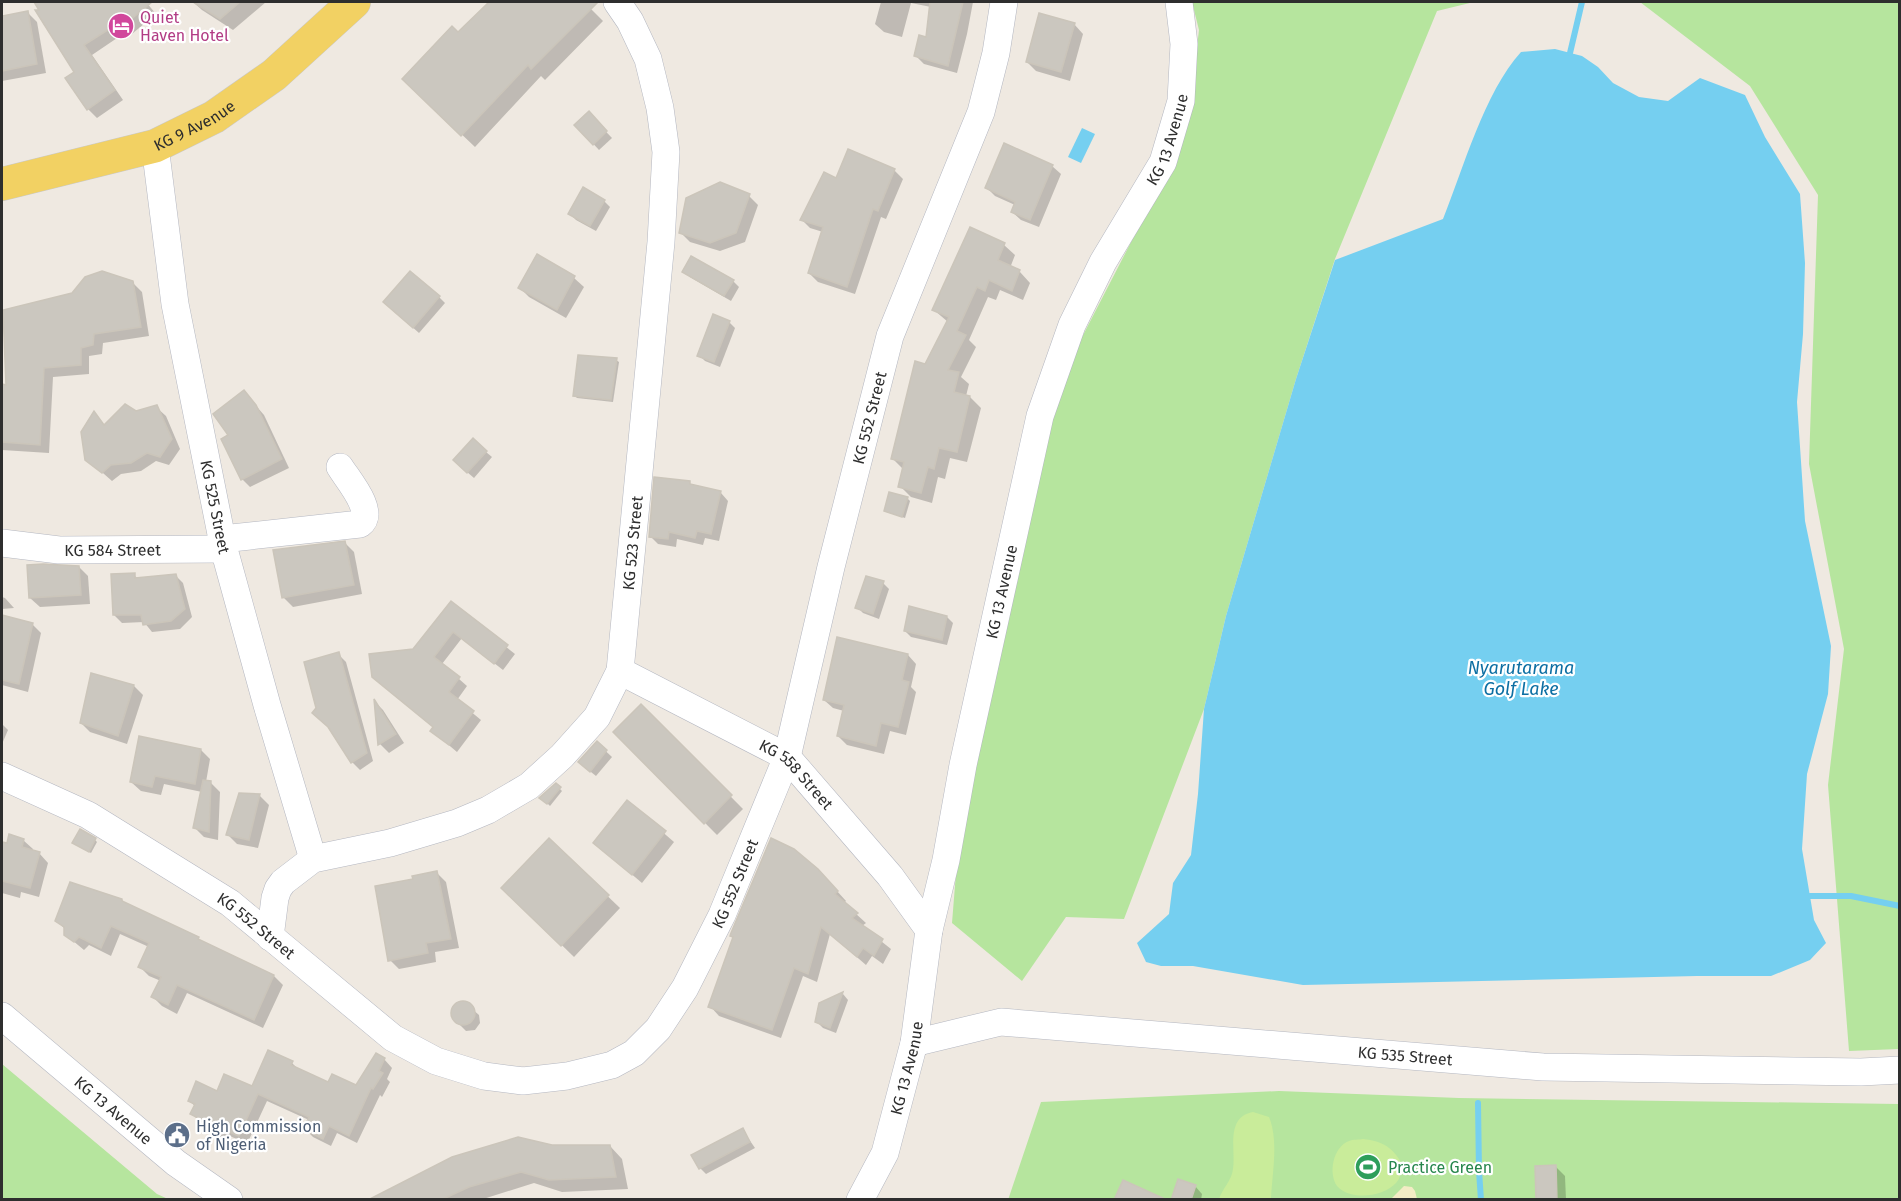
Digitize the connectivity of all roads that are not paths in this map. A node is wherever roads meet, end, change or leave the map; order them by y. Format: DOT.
graph roads {
  1 [pos="354,2"];
  2 [pos="617,2"];
  3 [pos="1004,2"];
  4 [pos="1179,2"];
  5 [pos="155,146"];
  6 [pos="2,184"];
  7 [pos="340,467"];
  8 [pos="2,543"];
  9 [pos="223,544"];
  10 [pos="620,671"];
  11 [pos="787,757"];
  12 [pos="2,776"];
  13 [pos="314,859"];
  14 [pos="929,930"];
  15 [pos="270,937"];
  16 [pos="2,1016"];
  17 [pos="914,1043"];
  18 [pos="1899,1070"];
  19 [pos="229,1200"];
  20 [pos="860,1200"];
  1 -- 5 [label="main road, KG 9 Avenue"];
  2 -- 10 [label="street, KG 523 Street"];
  3 -- 11 [label="street, KG 552 Street"];
  4 -- 14 [label="street, KG 13 Avenue"];
  5 -- 6 [label="main road, KG 9 Avenue"];
  5 -- 9 [label="street, KG 525 Street"];
  7 -- 9 [label="street, KG 584 Street"];
  8 -- 9 [label="street, KG 584 Street"];
  9 -- 13 [label="street, KG 525 Street"];
  10 -- 11 [label="street, KG 558 Street"];
  10 -- 13 [label="street, KG 523 Street"];
  11 -- 14 [label="street, KG 558 Street"];
  11 -- 15 [label="street, KG 552 Street"];
  12 -- 15 [label="street, KG 552 Street"];
  13 -- 15 [label="street, KG 523 Street"];
  14 -- 17 [label="street, KG 13 Avenue"];
  16 -- 19 [label="street, KG 13 Avenue"];
  17 -- 18 [label="street, KG 535 Street"];
  17 -- 20 [label="street, KG 13 Avenue"];
}
